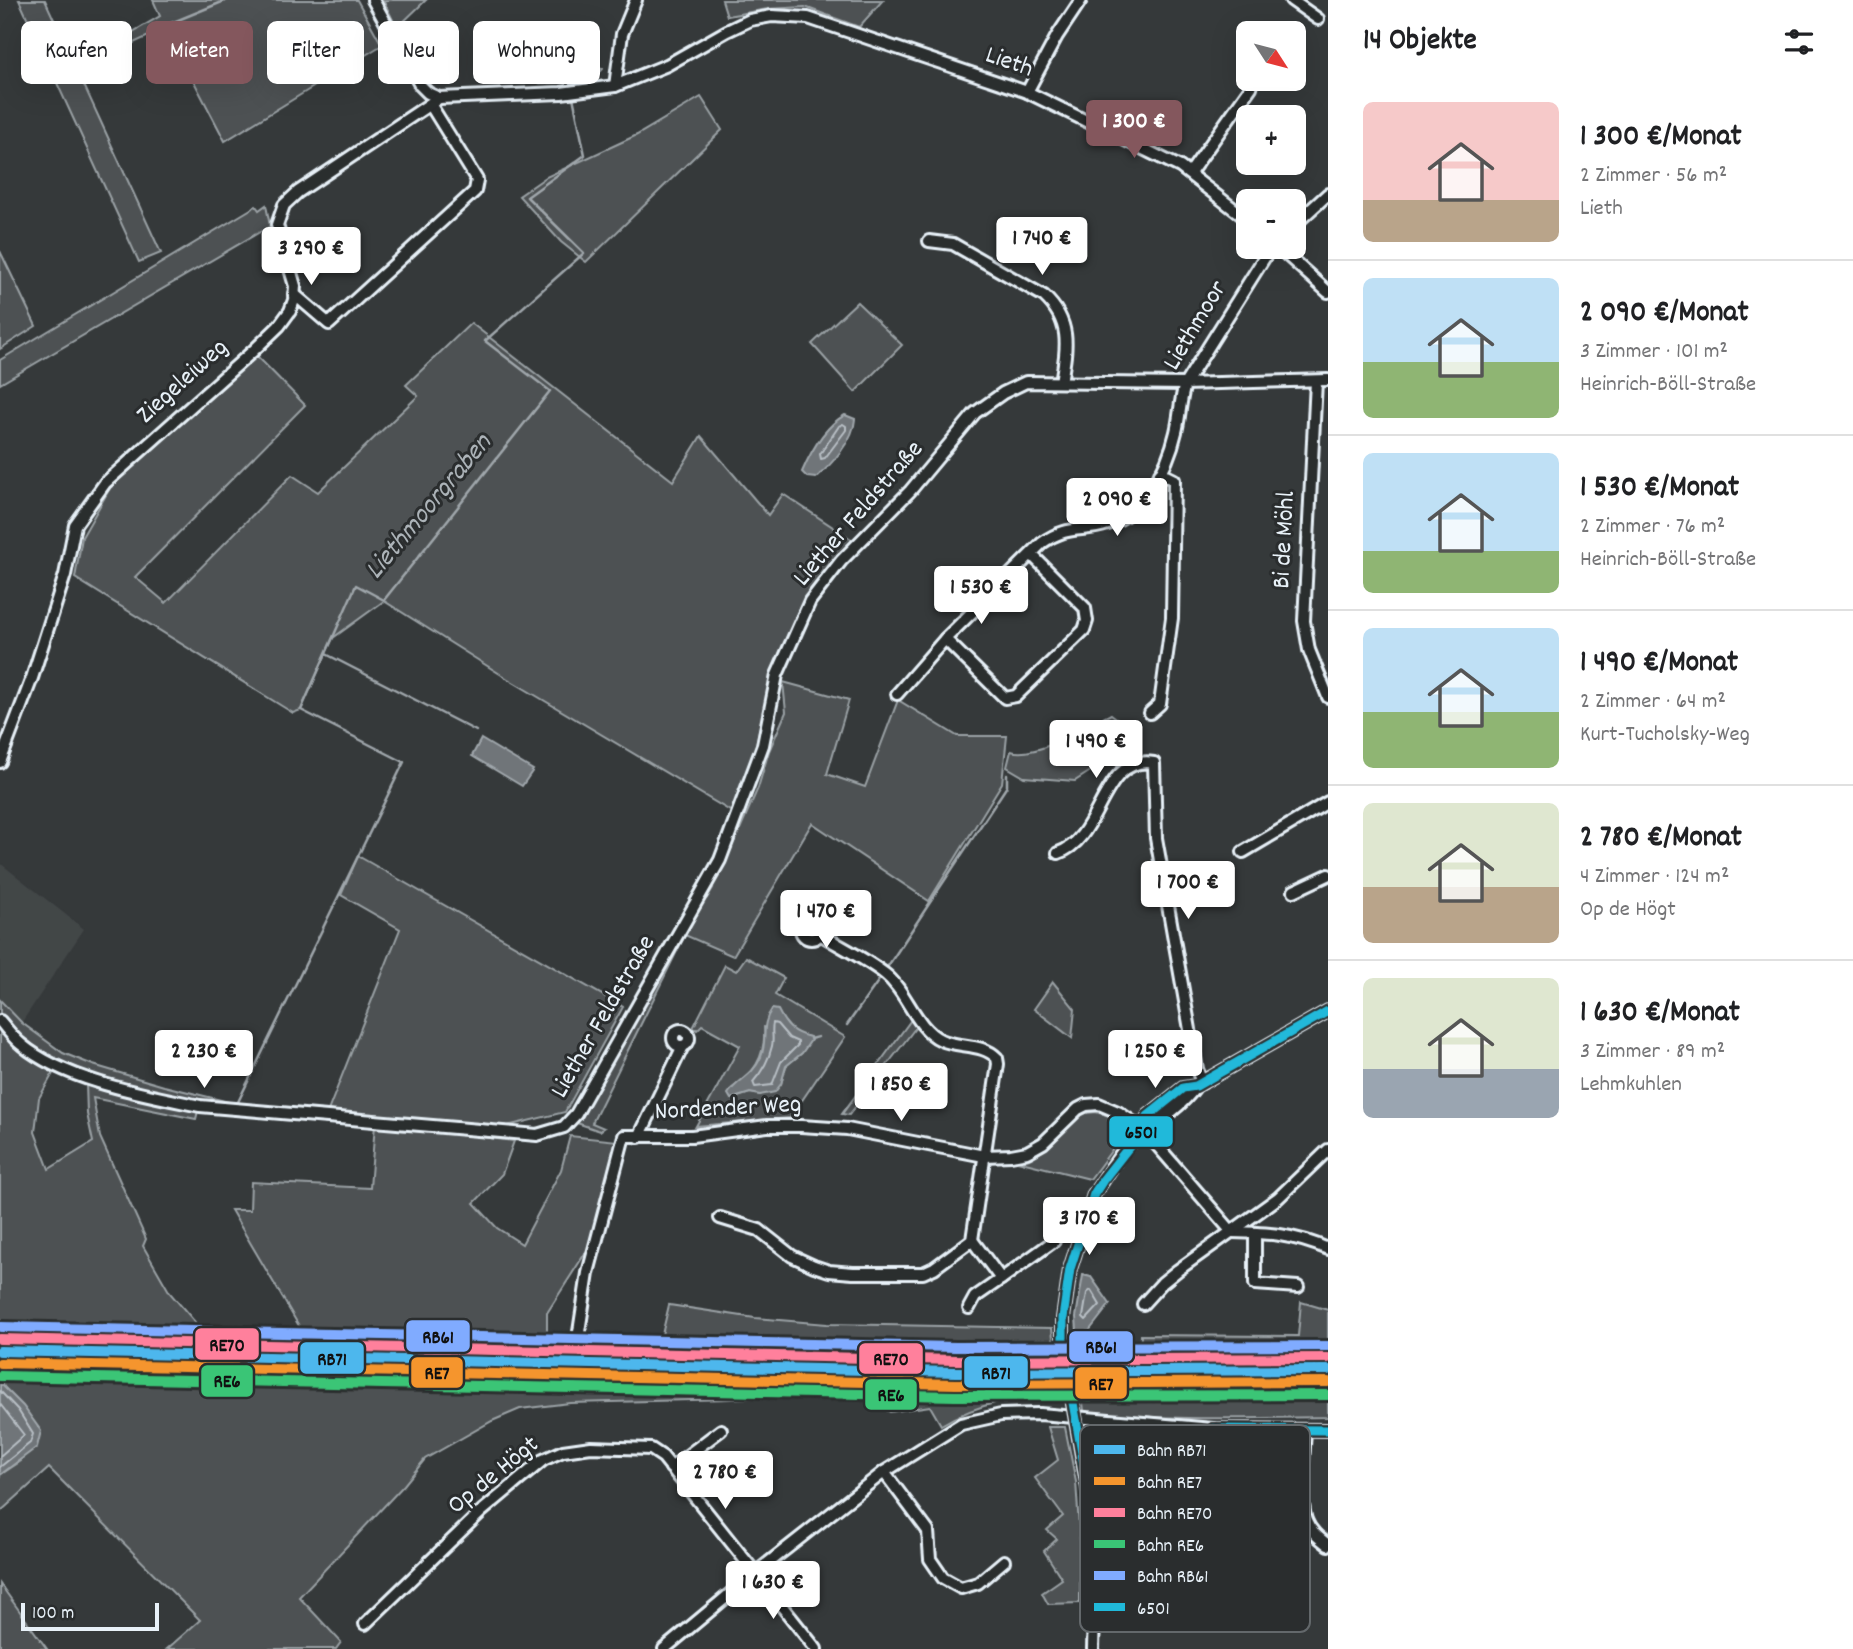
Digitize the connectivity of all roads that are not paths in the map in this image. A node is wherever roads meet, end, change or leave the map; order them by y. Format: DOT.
graph roads {
  1 [pos="373,0"];
  2 [pos="636,0"];
  3 [pos="1081,0"];
  4 [pos="1291,0"];
  5 [pos="1318,19"];
  6 [pos="615,86"];
  7 [pos="1248,91"];
  8 [pos="1027,92"];
  9 [pos="434,101"];
  10 [pos="1190,173"];
  11 [pos="1328,194"];
  12 [pos="1236,210"];
  13 [pos="1306,214"];
  14 [pos="929,241"];
  15 [pos="1268,259"];
  16 [pos="1290,259"];
  17 [pos="1328,292"];
  18 [pos="295,294"];
  19 [pos="1328,380"];
  20 [pos="1316,381"];
  21 [pos="1061,382"];
  22 [pos="1185,384"];
  23 [pos="1160,473"];
  24 [pos="1031,554"];
  25 [pos="945,639"];
  26 [pos="897,694"];
  27 [pos="1328,697"];
  28 [pos="1150,713"];
  29 [pos="0,762"];
  30 [pos="1328,802"];
  31 [pos="1243,852"];
  32 [pos="1058,853"];
  33 [pos="1328,875"];
  34 [pos="1294,891"];
  35 [pos="1170,914"];
  36 [pos="1157,916"];
  37 [pos="820,934"];
  38 [pos="1328,1011"];
  39 [pos="0,1021"];
  40 [pos="683,1046"];
  41 [pos="1199,1085"];
  42 [pos="1143,1129"];
  43 [pos="639,1137"];
  44 [pos="1328,1150"];
  45 [pos="984,1156"];
  46 [pos="720,1218"];
  47 [pos="1057,1221"];
  48 [pos="1232,1232"];
  49 [pos="1255,1233"];
  50 [pos="972,1240"];
  51 [pos="1328,1249"];
  52 [pos="1001,1279"];
  53 [pos="1298,1287"];
  54 [pos="1143,1304"];
  55 [pos="969,1308"];
  56 [pos="579,1332"];
  57 [pos="1167,1425"];
  58 [pos="721,1430"];
  59 [pos="1310,1430"];
  60 [pos="1328,1430"];
  61 [pos="1080,1444"];
  62 [pos="671,1468"];
  63 [pos="884,1472"];
  64 [pos="1310,1528"];
  65 [pos="1328,1545"];
  66 [pos="1004,1561"];
  67 [pos="754,1574"];
  68 [pos="365,1624"];
  69 [pos="664,1649"];
  70 [pos="816,1649"];
  1 -- 9 [label="street"];
  2 -- 6 [label="street"];
  3 -- 8 [label="street"];
  4 -- 5 [label="street"];
  6 -- 8 [label="street, Lieth"];
  6 -- 9 [label="street, Lieth"];
  7 -- 10 [label="street"];
  8 -- 10 [label="street, Lieth"];
  9 -- 18 [label="street"];
  9 -- 18 [label="street"];
  10 -- 12 [label="street, Lieth"];
  11 -- 13 [label="street"];
  14 -- 21 [label="street"];
  15 -- 22 [label="street, Liethmoor"];
  16 -- 17 [label="street"];
  18 -- 29 [label="street, Ziegeleiweg"];
  19 -- 20 [label="street, Liether Feldstraße"];
  20 -- 22 [label="street, Liether Feldstraße"];
  20 -- 27 [label="street, Bi de Möhl"];
  21 -- 22 [label="street, Liether Feldstraße"];
  21 -- 39 [label="street, Liether Feldstraße"];
  22 -- 23 [label="street, Liethmoor"];
  23 -- 24 [label="street, Liethmoor"];
  23 -- 28 [label="street"];
  24 -- 25 [label="street, Liethmoor"];
  24 -- 25 [label="street"];
  25 -- 26 [label="street, Liethmoor"];
  30 -- 31 [label="street"];
  32 -- 35 [label="street"];
  33 -- 34 [label="street"];
  35 -- 36 [label="street"];
  35 -- 41 [label="street"];
  37 -- 45 [label="street"];
  38 -- 41 [label="street"];
  40 -- 43 [label="street"];
  41 -- 42 [label="street"];
  42 -- 45 [label="street, Nordender Weg"];
  42 -- 48 [label="street"];
  42 -- 61 [label="street, bridge"];
  43 -- 45 [label="street, Nordender Weg"];
  43 -- 56 [label="street, Nordender Weg"];
  44 -- 48 [label="street"];
  45 -- 50 [label="street"];
  46 -- 50 [label="street"];
  47 -- 52 [label="street"];
  48 -- 49 [label="street"];
  48 -- 54 [label="street"];
  49 -- 51 [label="street"];
  49 -- 53 [label="street"];
  50 -- 52 [label="street"];
  52 -- 55 [label="street"];
  57 -- 63 [label="street"];
  58 -- 62 [label="street"];
  59 -- 60 [label="street"];
  62 -- 67 [label="street, Op de Högt"];
  62 -- 68 [label="street, Op de Högt"];
  63 -- 66 [label="street"];
  63 -- 67 [label="street"];
  64 -- 65 [label="street"];
  67 -- 69 [label="street"];
  67 -- 70 [label="street, Op de Högt"];
}
